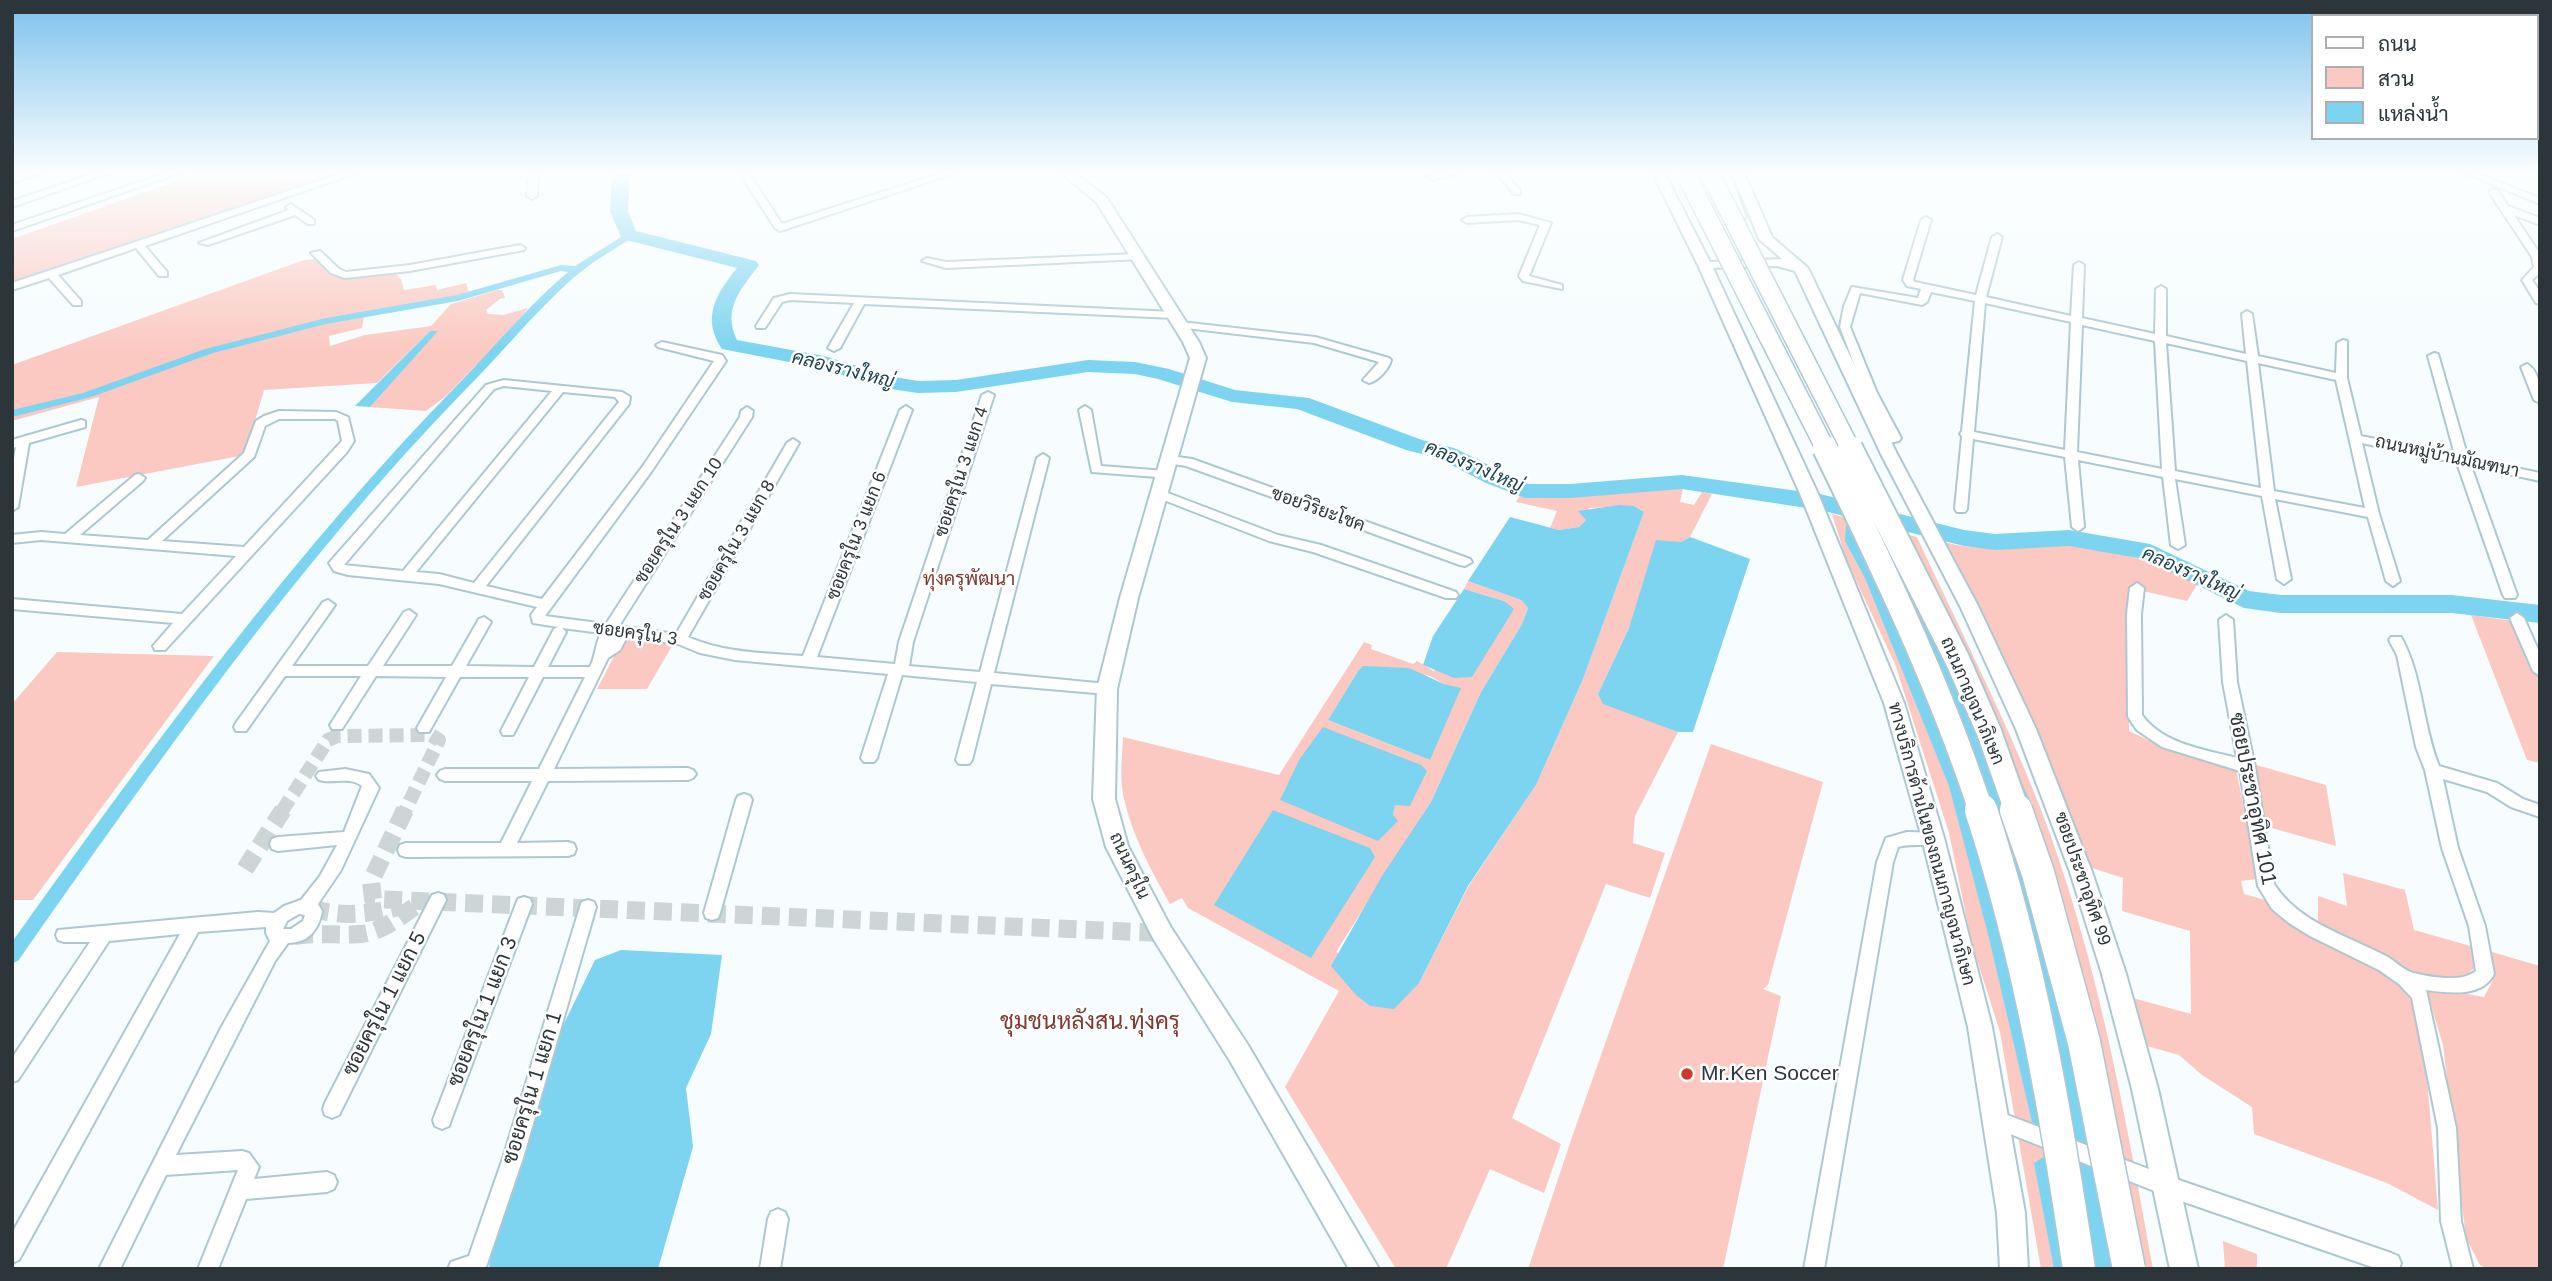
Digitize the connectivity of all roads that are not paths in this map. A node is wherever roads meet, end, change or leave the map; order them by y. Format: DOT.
graph roads {
  1 [pos="175,232"];
  2 [pos="236,232"];
  3 [pos="1122,232"];
  4 [pos="1542,232"];
  5 [pos="1688,232"];
  6 [pos="1715,232"];
  7 [pos="1740,232"];
  8 [pos="1742,232"];
  9 [pos="1763,232"];
  10 [pos="1923,232"];
  11 [pos="2522,232"];
  12 [pos="1997,237"];
  13 [pos="1744,239"];
  14 [pos="204,243"];
  15 [pos="138,244"];
  16 [pos="520,248"];
  17 [pos="316,253"];
  18 [pos="1138,257"];
  19 [pos="927,261"];
  20 [pos="1705,265"];
  21 [pos="2079,265"];
  22 [pos="1801,268"];
  23 [pos="51,274"];
  24 [pos="163,274"];
  25 [pos="12,287"];
  26 [pos="1558,287"];
  27 [pos="1927,288"];
  28 [pos="2161,289"];
  29 [pos="1980,300"];
  30 [pos="860,301"];
  31 [pos="2540,301"];
  32 [pos="77,303"];
  33 [pos="2247,314"];
  34 [pos="1178,320"];
  35 [pos="2075,321"];
  36 [pos="761,326"];
  37 [pos="1837,327"];
  38 [pos="2159,340"];
  39 [pos="2343,343"];
  40 [pos="662,345"];
  41 [pos="834,348"];
  42 [pos="2434,356"];
  43 [pos="2250,360"];
  44 [pos="2528,367"];
  45 [pos="2341,378"];
  46 [pos="1369,380"];
  47 [pos="1192,383"];
  48 [pos="560,389"];
  49 [pos="988,395"];
  50 [pos="2540,400"];
  51 [pos="906,410"];
  52 [pos="1084,410"];
  53 [pos="747,411"];
  54 [pos="81,424"];
  55 [pos="1966,434"];
  56 [pos="2354,438"];
  57 [pos="17,442"];
  58 [pos="793,443"];
  59 [pos="2071,455"];
  60 [pos="1043,458"];
  61 [pos="2462,459"];
  62 [pos="2167,473"];
  63 [pos="1166,477"];
  64 [pos="2540,477"];
  65 [pos="139,478"];
  66 [pos="2268,494"];
  67 [pos="12,507"];
  68 [pos="1961,509"];
  69 [pos="2373,514"];
  70 [pos="2078,527"];
  71 [pos="68,538"];
  72 [pos="12,539"];
  73 [pos="2178,545"];
  74 [pos="149,546"];
  75 [pos="247,552"];
  76 [pos="1465,562"];
  77 [pos="406,576"];
  78 [pos="2284,579"];
  79 [pos="2393,581"];
  80 [pos="477,588"];
  81 [pos="2137,588"];
  82 [pos="2511,594"];
  83 [pos="1451,595"];
  84 [pos="12,604"];
  85 [pos="328,605"];
  86 [pos="547,605"];
  87 [pos="409,615"];
  88 [pos="2517,618"];
  89 [pos="185,619"];
  90 [pos="2226,620"];
  91 [pos="484,622"];
  92 [pos="616,631"];
  93 [pos="559,632"];
  94 [pos="680,639"];
  95 [pos="2396,640"];
  96 [pos="160,646"];
  97 [pos="808,662"];
  98 [pos="899,670"];
  99 [pos="281,671"];
  100 [pos="370,671"];
  101 [pos="457,671"];
  102 [pos="2540,671"];
  103 [pos="538,672"];
  104 [pos="594,672"];
  105 [pos="985,679"];
  106 [pos="1107,689"];
  107 [pos="337,725"];
  108 [pos="241,727"];
  109 [pos="424,728"];
  110 [pos="508,731"];
  111 [pos="869,758"];
  112 [pos="964,760"];
  113 [pos="2247,767"];
  114 [pos="2433,770"];
  115 [pos="688,774"];
  116 [pos="445,775"];
  117 [pos="543,775"];
  118 [pos="324,776"];
  119 [pos="744,800"];
  120 [pos="2540,811"];
  121 [pos="348,838"];
  122 [pos="1933,838"];
  123 [pos="278,844"];
  124 [pos="506,849"];
  125 [pos="568,849"];
  126 [pos="406,850"];
  127 [pos="438,900"];
  128 [pos="524,904"];
  129 [pos="305,907"];
  130 [pos="588,907"];
  131 [pos="712,913"];
  132 [pos="193,926"];
  133 [pos="280,929"];
  134 [pos="104,934"];
  135 [pos="64,935"];
  136 [pos="2410,980"];
  137 [pos="12,1074"];
  138 [pos="332,1109"];
  139 [pos="1997,1120"];
  140 [pos="442,1121"];
  141 [pos="160,1166"];
  142 [pos="327,1182"];
  143 [pos="2167,1186"];
  144 [pos="241,1190"];
  145 [pos="778,1219"];
  146 [pos="12,1253"];
  147 [pos="2391,1263"];
  148 [pos="470,1267"];
  149 [pos="109,1269"];
  150 [pos="208,1269"];
  151 [pos="770,1269"];
  152 [pos="1365,1269"];
  153 [pos="1814,1269"];
  154 [pos="2014,1269"];
  155 [pos="2079,1269"];
  156 [pos="2129,1269"];
  157 [pos="2184,1269"];
  158 [pos="2463,1269"];
  1 -- 15 [label="street"];
  2 -- 14 [label="street"];
  3 -- 18 [label="street"];
  4 -- 26 [label="street"];
  5 -- 20 [label="main road, ทางบริการด้านในของถนนกาญจนาภิเษก"];
  6 -- 155 [label="highway, ถนนกาญจนาภิเษก, bridge"];
  7 -- 13 [label="highway, ถนนกาญจนาภิเษก, bridge"];
  8 -- 13 [label="highway, bridge"];
  9 -- 22 [label="main road"];
  10 -- 27 [label="street"];
  11 -- 31 [label="street"];
  12 -- 29 [label="street"];
  13 -- 156 [label="highway, ถนนกาญจนาภิเษก, bridge"];
  15 -- 23 [label="street"];
  15 -- 24 [label="street"];
  16 -- 17 [label="street"];
  18 -- 19 [label="street"];
  18 -- 34 [label="street"];
  20 -- 22 [label="main road"];
  20 -- 122 [label="main road, ทางบริการด้านในของถนนกาญจนาภิเษก"];
  21 -- 35 [label="street"];
  22 -- 37 [label="main road, ซอยประชาอุทิศ 99"];
  23 -- 25 [label="street"];
  23 -- 32 [label="street"];
  27 -- 29 [label="street"];
  27 -- 37 [label="street"];
  28 -- 38 [label="street"];
  29 -- 35 [label="street"];
  29 -- 55 [label="street"];
  30 -- 34 [label="street"];
  30 -- 36 [label="street"];
  30 -- 41 [label="street"];
  33 -- 43 [label="street"];
  34 -- 46 [label="street"];
  34 -- 47 [label="street"];
  35 -- 38 [label="street"];
  35 -- 59 [label="street"];
  37 -- 143 [label="main road, ซอยประชาอุทิศ 99"];
  38 -- 43 [label="street"];
  38 -- 62 [label="street"];
  39 -- 45 [label="street"];
  40 -- 86 [label="street"];
  42 -- 61 [label="street"];
  43 -- 45 [label="street"];
  43 -- 66 [label="street"];
  44 -- 50 [label="street"];
  45 -- 56 [label="street"];
  47 -- 63 [label="main road, ถนนครุใน"];
  48 -- 77 [label="street"];
  48 -- 77 [label="street"];
  48 -- 80 [label="street"];
  49 -- 98 [label="street, ซอยครุใน 3 แยก 4"];
  51 -- 97 [label="street, ซอยครุใน 3 แยก 6"];
  52 -- 63 [label="street"];
  53 -- 92 [label="street, ซอยครุใน 3 แยก 10"];
  54 -- 57 [label="street"];
  55 -- 59 [label="street"];
  55 -- 68 [label="street"];
  56 -- 61 [label="street, ถนนหมู่บ้านมัณฑนา"];
  56 -- 69 [label="street"];
  57 -- 67 [label="street"];
  58 -- 94 [label="street, ซอยครุใน 3 แยก 8"];
  59 -- 62 [label="street"];
  59 -- 70 [label="street"];
  60 -- 105 [label="street"];
  61 -- 64 [label="street, ถนนหมู่บ้านมัณฑนา"];
  61 -- 82 [label="street"];
  62 -- 66 [label="street"];
  62 -- 73 [label="street"];
  63 -- 76 [label="street, ซอยวิริยะโชค"];
  63 -- 83 [label="street"];
  63 -- 106 [label="main road, ถนนครุใน"];
  65 -- 71 [label="street"];
  66 -- 69 [label="street"];
  66 -- 78 [label="street"];
  69 -- 79 [label="street"];
  71 -- 72 [label="street"];
  71 -- 74 [label="street"];
  74 -- 75 [label="street"];
  74 -- 75 [label="street"];
  75 -- 89 [label="street"];
  77 -- 80 [label="street"];
  80 -- 86 [label="street"];
  81 -- 113 [label="street"];
  84 -- 89 [label="street"];
  85 -- 99 [label="street"];
  86 -- 92 [label="street, ซอยครุใน 3"];
  87 -- 100 [label="street"];
  88 -- 102 [label="street"];
  89 -- 96 [label="street"];
  90 -- 113 [label="street, ซอยประชาอุทิศ 101"];
  91 -- 101 [label="street"];
  92 -- 94 [label="street, ซอยครุใน 3"];
  92 -- 104 [label="street, ซอยครุใน 3 แยก 10"];
  93 -- 103 [label="street"];
  94 -- 97 [label="street, ซอยครุใน 3"];
  95 -- 114 [label="street"];
  97 -- 98 [label="street, ซอยครุใน 3"];
  98 -- 105 [label="street, ซอยครุใน 3"];
  98 -- 111 [label="street, ซอยครุใน 3 แยก 4"];
  99 -- 100 [label="street"];
  99 -- 108 [label="street"];
  100 -- 101 [label="street"];
  100 -- 107 [label="street"];
  101 -- 103 [label="street"];
  101 -- 109 [label="street"];
  103 -- 104 [label="street"];
  103 -- 110 [label="street"];
  104 -- 117 [label="street, ซอยครุใน 3 แยก 10"];
  105 -- 106 [label="street, ซอยครุใน 3"];
  105 -- 112 [label="street"];
  106 -- 152 [label="main road, ถนนครุใน"];
  113 -- 136 [label="street, ซอยประชาอุทิศ 101"];
  114 -- 120 [label="street"];
  114 -- 136 [label="street"];
  115 -- 117 [label="street"];
  116 -- 117 [label="street"];
  117 -- 124 [label="street, ซอยครุใน 3 แยก 10"];
  118 -- 121 [label="street"];
  119 -- 131 [label="street"];
  121 -- 123 [label="street"];
  121 -- 129 [label="street"];
  122 -- 139 [label="main road, ทางบริการด้านในของถนนกาญจนาภิเษก"];
  122 -- 153 [label="street"];
  124 -- 125 [label="street"];
  124 -- 126 [label="street"];
  127 -- 138 [label="street, ซอยครุใน 1 แยก 5"];
  128 -- 140 [label="street, ซอยครุใน 1 แยก 3"];
  129 -- 133 [label="street"];
  129 -- 133 [label="street"];
  130 -- 148 [label="street, ซอยครุใน 1 แยก 1"];
  132 -- 133 [label="street"];
  132 -- 134 [label="street"];
  132 -- 146 [label="street"];
  133 -- 141 [label="street"];
  134 -- 135 [label="street"];
  134 -- 137 [label="street"];
  136 -- 158 [label="street"];
  139 -- 143 [label="street"];
  139 -- 154 [label="main road, ทางบริการด้านในของถนนกาญจนาภิเษก"];
  141 -- 144 [label="street"];
  141 -- 149 [label="street"];
  142 -- 144 [label="street"];
  143 -- 147 [label="street"];
  143 -- 157 [label="main road, ซอยประชาอุทิศ 99"];
  144 -- 150 [label="street"];
  145 -- 151 [label="street"];
}
